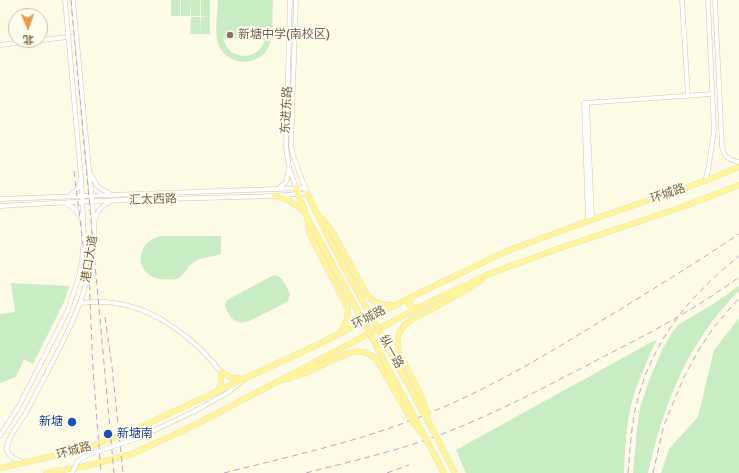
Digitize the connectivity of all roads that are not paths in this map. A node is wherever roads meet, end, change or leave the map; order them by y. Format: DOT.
graph roads {
  1 [pos="65,0"];
  2 [pos="73,0"];
  3 [pos="290,0"];
  4 [pos="296,0"];
  5 [pos="682,0"];
  6 [pos="708,0"];
  7 [pos="714,0"];
  8 [pos="68,37"];
  9 [pos="0,45"];
  10 [pos="712,94"];
  11 [pos="688,96"];
  12 [pos="739,162"];
  13 [pos="289,167"];
  14 [pos="739,167"];
  15 [pos="90,173"];
  16 [pos="81,177"];
  17 [pos="705,181"];
  18 [pos="739,185"];
  19 [pos="277,190"];
  20 [pos="306,190"];
  21 [pos="297,191"];
  22 [pos="114,194"];
  23 [pos="133,194"];
  24 [pos="82,195"];
  25 [pos="92,195"];
  26 [pos="68,196"];
  27 [pos="275,196"];
  28 [pos="0,199"];
  29 [pos="134,200"];
  30 [pos="92,201"];
  31 [pos="113,201"];
  32 [pos="64,202"];
  33 [pos="82,202"];
  34 [pos="0,206"];
  35 [pos="315,211"];
  36 [pos="306,214"];
  37 [pos="590,220"];
  38 [pos="83,222"];
  39 [pos="94,222"];
  40 [pos="489,274"];
  41 [pos="363,289"];
  42 [pos="411,297"];
  43 [pos="344,299"];
  44 [pos="80,303"];
  45 [pos="397,304"];
  46 [pos="418,308"];
  47 [pos="361,322"];
  48 [pos="339,334"];
  49 [pos="367,334"];
  50 [pos="221,372"];
  51 [pos="249,378"];
  52 [pos="243,381"];
  53 [pos="271,385"];
  54 [pos="216,393"];
  55 [pos="13,417"];
  56 [pos="21,421"];
  57 [pos="435,434"];
  58 [pos="0,436"];
  59 [pos="430,444"];
  60 [pos="28,462"];
  61 [pos="0,468"];
  62 [pos="46,473"];
  63 [pos="72,473"];
  64 [pos="444,473"];
  65 [pos="455,473"];
  1 -- 8 [label="street, 港口大道"];
  2 -- 15 [label="street, 港口大道"];
  3 -- 13 [label="street, 东进东路"];
  4 -- 20 [label="street, 东进东路"];
  5 -- 11 [label="street"];
  6 -- 10 [label="street"];
  7 -- 12 [label="street"];
  8 -- 9 [label="street"];
  8 -- 16 [label="street, 港口大道"];
  10 -- 11 [label="street"];
  10 -- 17 [label="street"];
  11 -- 37 [label="street"];
  13 -- 19 [label="street"];
  13 -- 21 [label="street, 东进东路"];
  14 -- 17 [label="main road, 环城路"];
  15 -- 22 [label="street"];
  15 -- 25 [label="street, 港口大道"];
  16 -- 24 [label="street, 港口大道"];
  16 -- 26 [label="street"];
  17 -- 37 [label="main road, 环城路"];
  18 -- 40 [label="main road"];
  19 -- 21 [label="street, 汇太西路"];
  19 -- 23 [label="street, 汇太西路"];
  20 -- 21 [label="street, 汇太西路"];
  20 -- 35 [label="main road, 东进东路"];
  21 -- 27 [label="street, 汇太西路"];
  21 -- 36 [label="main road, 东进东路"];
  22 -- 23 [label="street, 汇太西路"];
  22 -- 25 [label="street, 汇太西路"];
  23 -- 29 [label="street"];
  24 -- 25 [label="street, 汇太西路"];
  24 -- 26 [label="street, 汇太西路"];
  24 -- 33 [label="street, 港口大道"];
  25 -- 30 [label="street, 港口大道"];
  26 -- 28 [label="street, 汇太西路"];
  27 -- 29 [label="street, 汇太西路"];
  27 -- 36 [label="main road"];
  29 -- 31 [label="street, 汇太西路"];
  30 -- 31 [label="street, 汇太西路"];
  30 -- 33 [label="street, 汇太西路"];
  30 -- 39 [label="street, 港口大道"];
  31 -- 39 [label="street"];
  32 -- 33 [label="street, 汇太西路"];
  32 -- 34 [label="street, 汇太西路"];
  32 -- 38 [label="street"];
  33 -- 38 [label="street, 港口大道"];
  35 -- 41 [label="main road"];
  35 -- 57 [label="main road, 纵一路, bridge"];
  36 -- 43 [label="main road"];
  36 -- 59 [label="main road, 纵一路, bridge"];
  37 -- 42 [label="main road, 环城路"];
  38 -- 55 [label="street, 港口大道"];
  39 -- 44 [label="street, 港口大道"];
  40 -- 46 [label="main road, 环城路"];
  40 -- 57 [label="main road, bridge"];
  41 -- 43 [label="main road"];
  41 -- 45 [label="main road"];
  42 -- 45 [label="main road, 环城路"];
  42 -- 46 [label="main road"];
  43 -- 48 [label="main road"];
  44 -- 50 [label="street"];
  44 -- 56 [label="street, 港口大道"];
  45 -- 47 [label="main road, 环城路"];
  46 -- 49 [label="main road, 环城路"];
  47 -- 48 [label="main road, 环城路"];
  47 -- 49 [label="main road"];
  48 -- 51 [label="main road, 环城路"];
  49 -- 53 [label="main road, 环城路"];
  50 -- 51 [label="main road"];
  50 -- 54 [label="main road"];
  51 -- 52 [label="main road, 环城路"];
  52 -- 54 [label="main road, 环城路"];
  52 -- 63 [label="street, bridge"];
  53 -- 59 [label="main road, bridge"];
  53 -- 62 [label="main road, 环城路"];
  54 -- 60 [label="main road, 环城路"];
  55 -- 56 [label="street"];
  55 -- 58 [label="street, 港口大道"];
  56 -- 60 [label="street, 港口大道"];
  57 -- 65 [label="main road, 纵一路, bridge"];
  59 -- 64 [label="main road, 纵一路, bridge"];
  60 -- 61 [label="main road, 环城路"];
}
